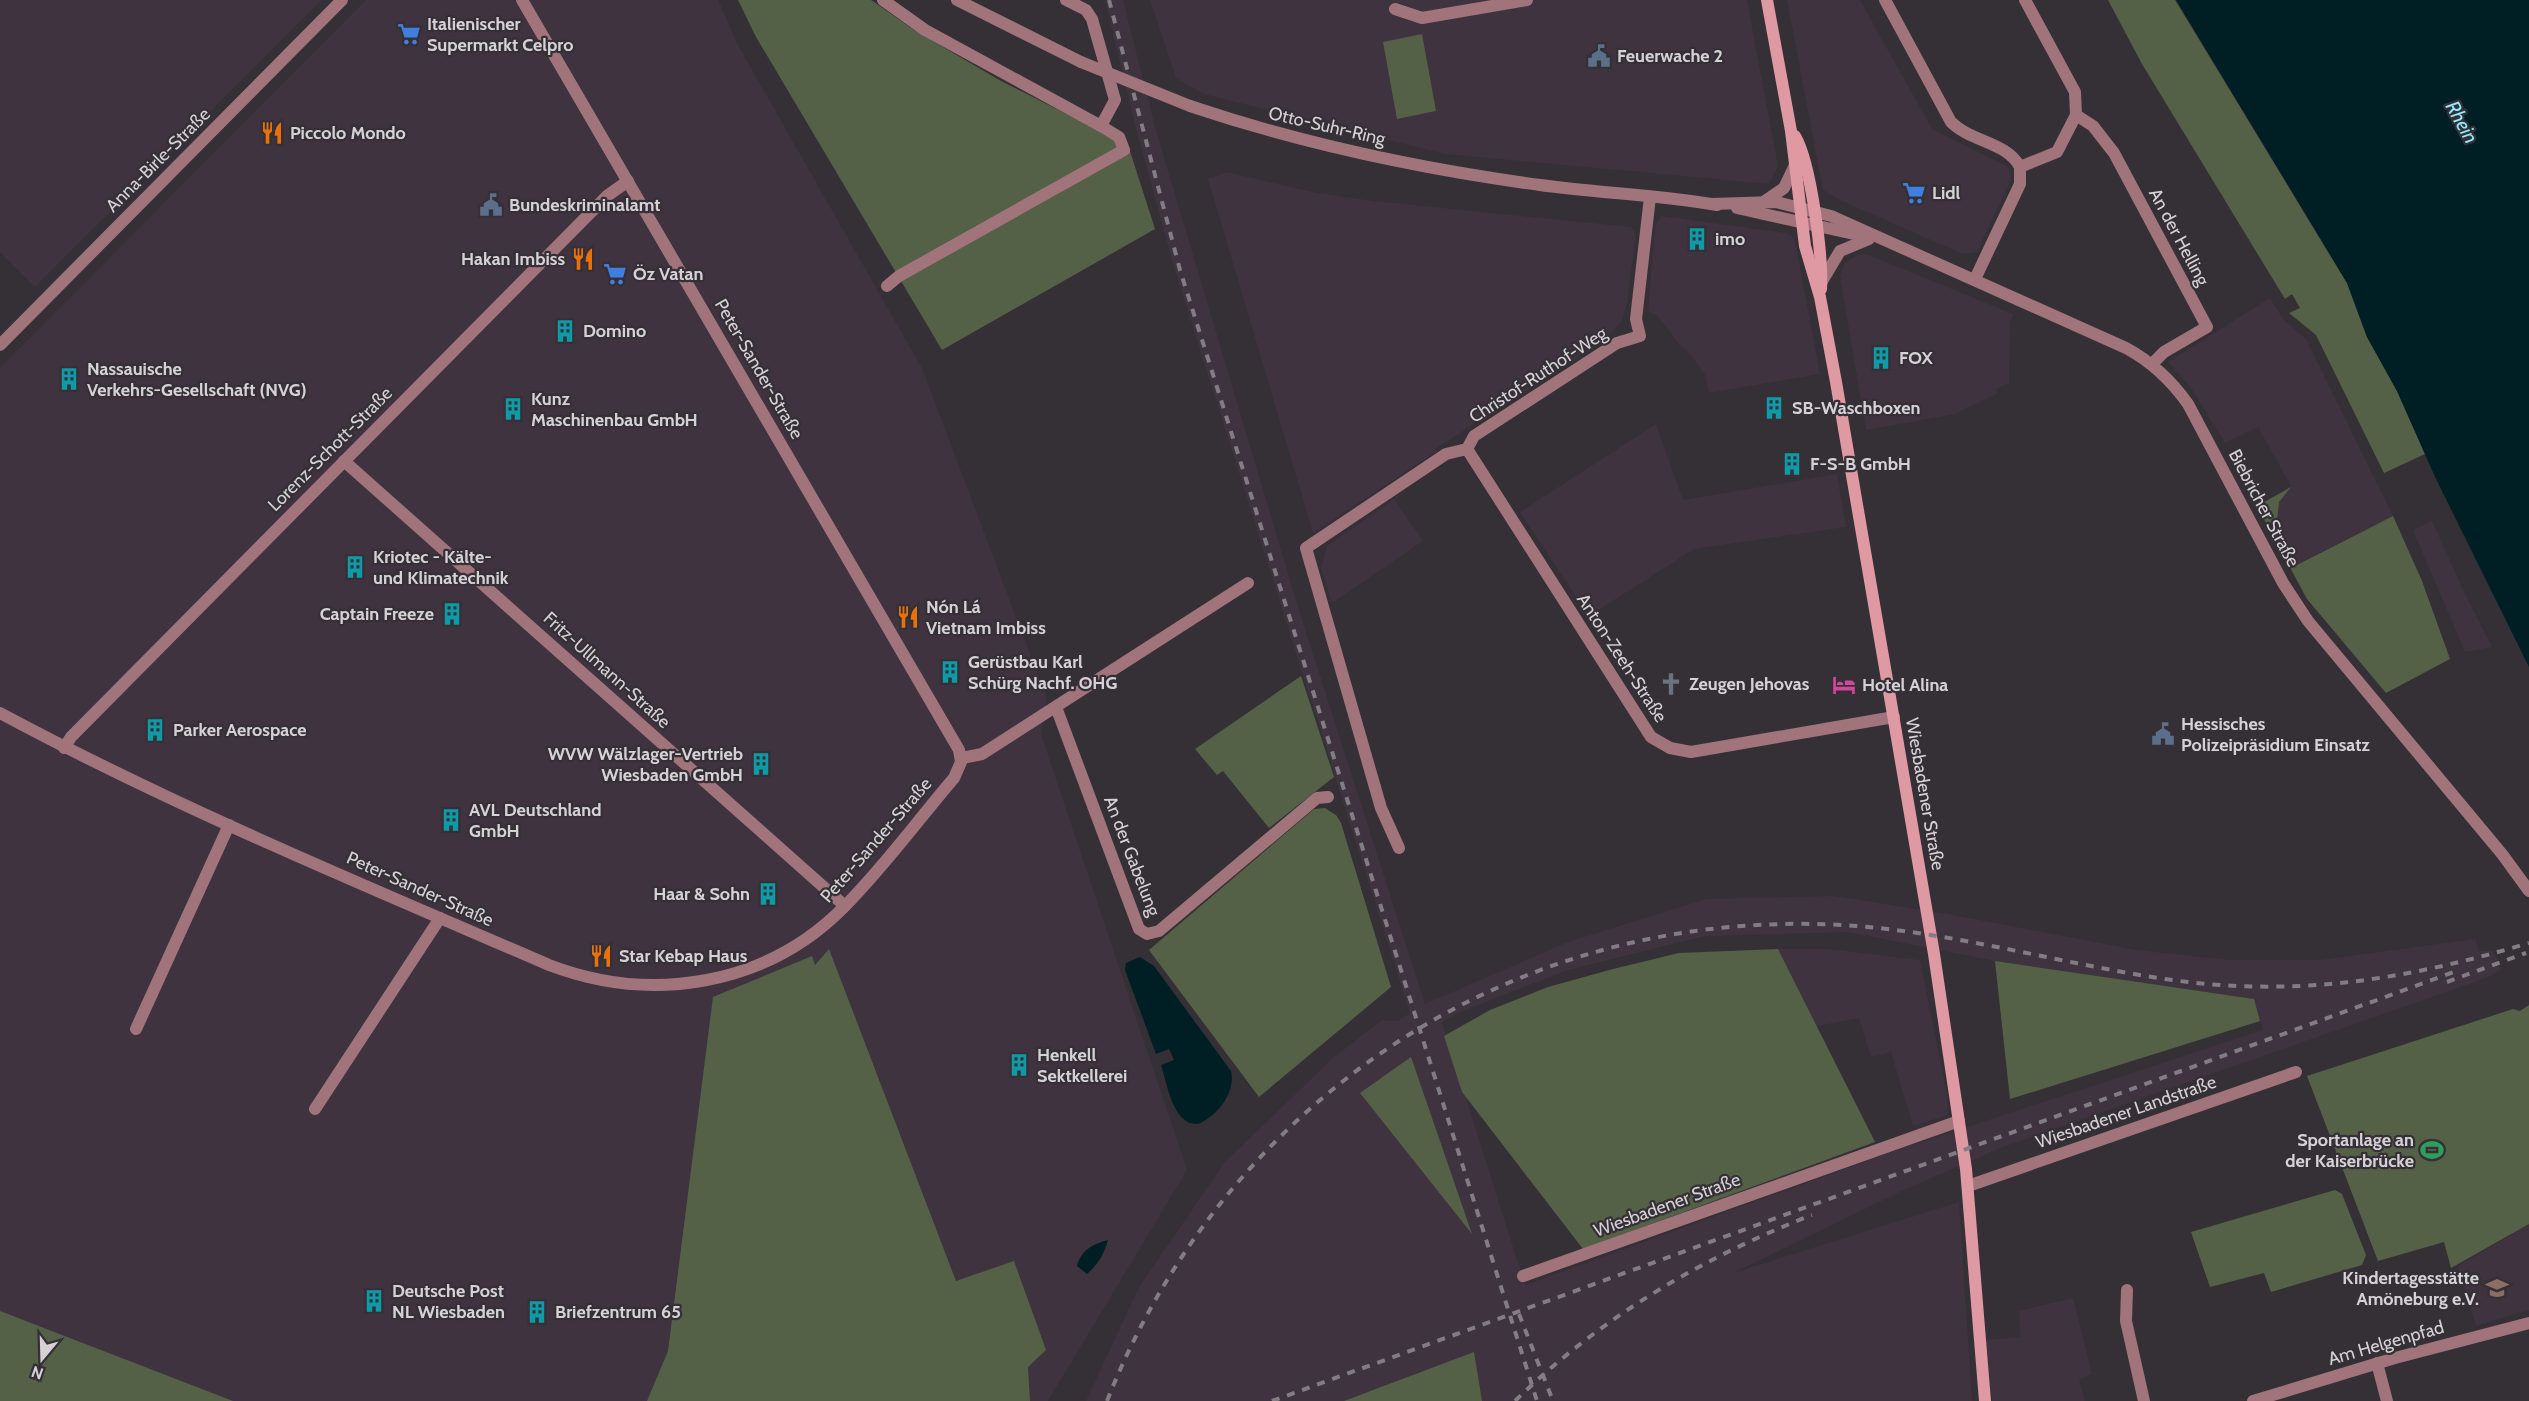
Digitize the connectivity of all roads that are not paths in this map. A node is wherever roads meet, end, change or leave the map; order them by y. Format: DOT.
graph roads {
  1 [pos="342,0"];
  2 [pos="522,0"];
  3 [pos="883,0"];
  4 [pos="957,0"];
  5 [pos="1066,0"];
  6 [pos="1527,0"];
  7 [pos="1767,0"];
  8 [pos="1886,0"];
  9 [pos="2025,0"];
  10 [pos="1395,9"];
  11 [pos="2076,115"];
  12 [pos="1101,126"];
  13 [pos="1791,130"];
  14 [pos="1796,165"];
  15 [pos="2020,168"];
  16 [pos="628,181"];
  17 [pos="1650,197"];
  18 [pos="1764,201"];
  19 [pos="1711,204"];
  20 [pos="1800,206"];
  21 [pos="1813,210"];
  22 [pos="1801,220"];
  23 [pos="1815,224"];
  24 [pos="1873,238"];
  25 [pos="1891,243"];
  26 [pos="1975,279"];
  27 [pos="1821,283"];
  28 [pos="887,286"];
  29 [pos="1820,297"];
  30 [pos="0,345"];
  31 [pos="2152,364"];
  32 [pos="1467,449"];
  33 [pos="344,461"];
  34 [pos="1248,583"];
  35 [pos="1056,707"];
  36 [pos="0,713"];
  37 [pos="1894,717"];
  38 [pos="64,748"];
  39 [pos="962,758"];
  40 [pos="1328,797"];
  41 [pos="229,825"];
  42 [pos="1399,848"];
  43 [pos="2529,891"];
  44 [pos="845,906"];
  45 [pos="440,918"];
  46 [pos="136,1029"];
  47 [pos="2296,1072"];
  48 [pos="315,1109"];
  49 [pos="1959,1121"];
  50 [pos="1968,1186"];
  51 [pos="1523,1276"];
  52 [pos="2127,1290"];
  53 [pos="2529,1323"];
  54 [pos="2377,1363"];
  55 [pos="1985,1401"];
  56 [pos="2144,1401"];
  57 [pos="2253,1401"];
  58 [pos="2388,1401"];
  1 -- 30 [label="street, Anna-Birle-Straße"];
  2 -- 16 [label="street, Peter-Sander-Straße"];
  3 -- 12 [label="street"];
  4 -- 17 [label="street, Otto-Suhr-Ring, bridge"];
  5 -- 12 [label="street"];
  6 -- 10 [label="street"];
  7 -- 13 [label="main road, Wiesbadener Straße"];
  8 -- 15 [label="street"];
  9 -- 11 [label="street"];
  11 -- 15 [label="street"];
  11 -- 31 [label="street, An der Helling"];
  12 -- 28 [label="street"];
  13 -- 14 [label="main road, Wiesbadener Straße"];
  13 -- 21 [label="main road, Wiesbadener Straße"];
  14 -- 18 [label="street"];
  14 -- 20 [label="main road, Wiesbadener Straße"];
  15 -- 26 [label="street"];
  16 -- 33 [label="street, Lorenz-Schott-Straße"];
  16 -- 39 [label="street, Peter-Sander-Straße"];
  17 -- 19 [label="street, Otto-Suhr-Ring"];
  17 -- 32 [label="street, Christof-Ruthof-Weg"];
  18 -- 19 [label="street, Otto-Suhr-Ring"];
  18 -- 20 [label="street, Otto-Suhr-Ring"];
  19 -- 22 [label="street, Otto-Suhr-Ring"];
  20 -- 21 [label="street, Otto-Suhr-Ring"];
  20 -- 22 [label="main road, Wiesbadener Straße"];
  21 -- 23 [label="main road, Wiesbadener Straße"];
  21 -- 25 [label="street, Biebricher Straße"];
  22 -- 23 [label="street, Otto-Suhr-Ring"];
  22 -- 29 [label="main road, Wiesbadener Straße"];
  23 -- 24 [label="street, Biebricher Straße"];
  23 -- 27 [label="main road, Wiesbadener Straße"];
  24 -- 25 [label="street, Biebricher Straße"];
  24 -- 27 [label="street"];
  25 -- 26 [label="street, Biebricher Straße"];
  26 -- 31 [label="street, Biebricher Straße"];
  27 -- 29 [label="main road, Wiesbadener Straße"];
  29 -- 37 [label="main road, Wiesbadener Straße"];
  31 -- 43 [label="street, Biebricher Straße"];
  32 -- 37 [label="street, Anton-Zeeh-Straße"];
  32 -- 42 [label="street, Christof-Ruthof-Weg"];
  33 -- 38 [label="street, Lorenz-Schott-Straße"];
  33 -- 44 [label="street, Fritz-Ullmann-Straße"];
  34 -- 35 [label="street"];
  35 -- 39 [label="street"];
  35 -- 40 [label="street, An der Gabelung"];
  36 -- 38 [label="street, Peter-Sander-Straße"];
  37 -- 49 [label="main road, Wiesbadener Straße"];
  38 -- 41 [label="street, Peter-Sander-Straße"];
  39 -- 44 [label="street, Peter-Sander-Straße"];
  41 -- 45 [label="street, Peter-Sander-Straße"];
  41 -- 46 [label="street"];
  44 -- 45 [label="street, Peter-Sander-Straße"];
  45 -- 48 [label="street"];
  47 -- 50 [label="street, Wiesbadener Landstraße"];
  49 -- 50 [label="main road, Wiesbadener Straße"];
  49 -- 51 [label="street, Wiesbadener Straße"];
  50 -- 55 [label="main road"];
  52 -- 56 [label="street"];
  53 -- 54 [label="street, Am Helgenpfad"];
  54 -- 57 [label="street, Am Helgenpfad"];
  54 -- 58 [label="street"];
}
